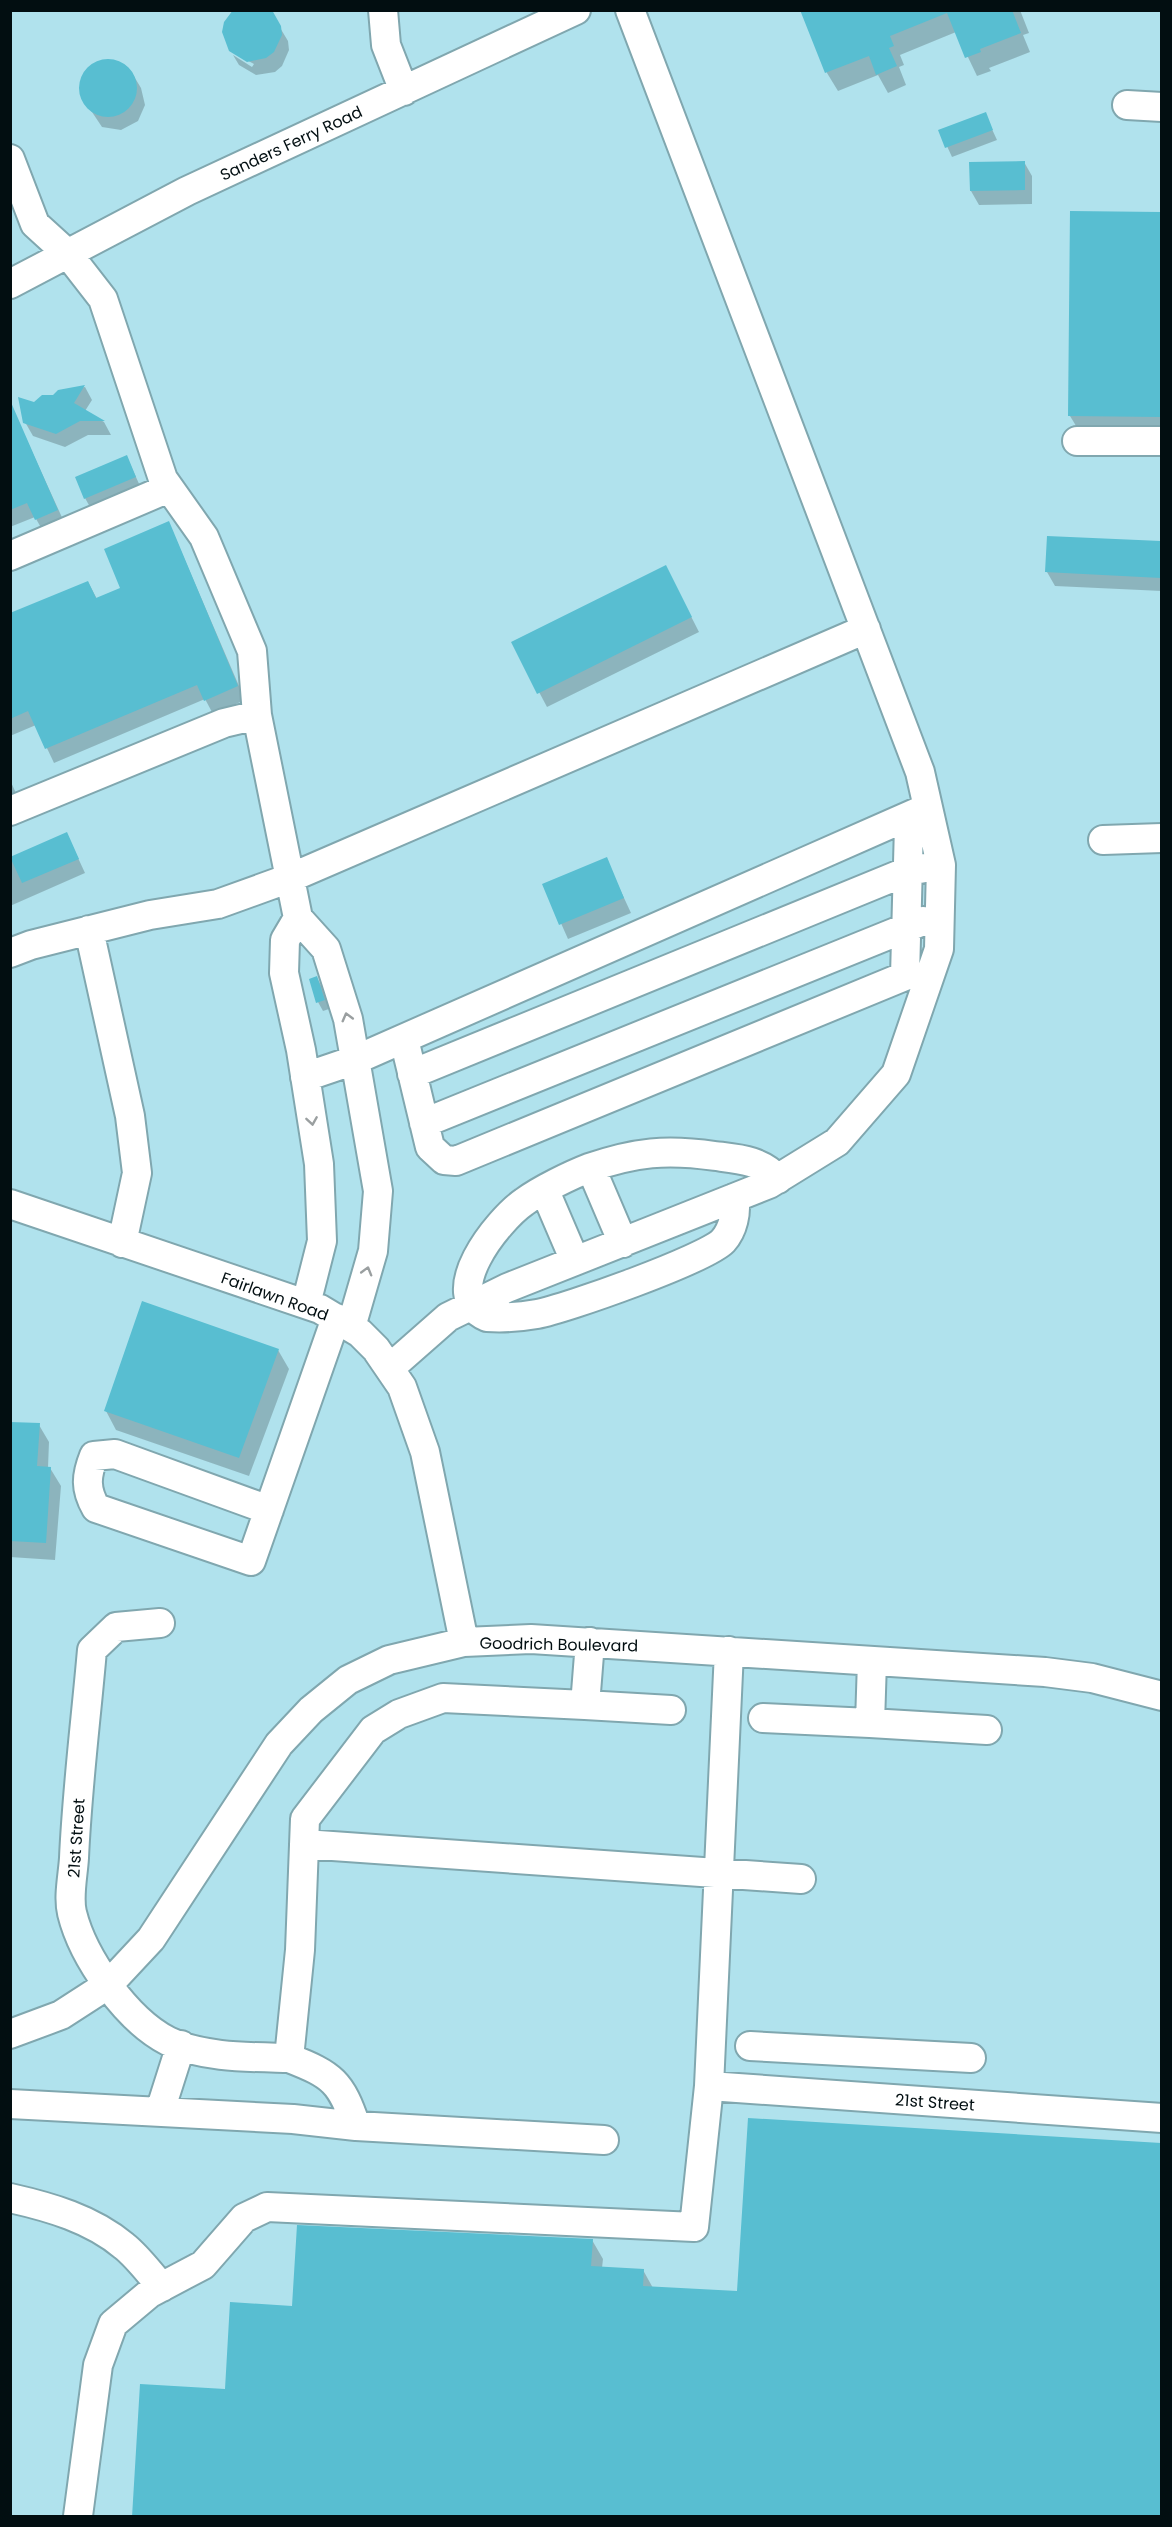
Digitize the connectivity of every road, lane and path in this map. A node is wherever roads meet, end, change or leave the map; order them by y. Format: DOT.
graph roads {
  1 [pos="383,10"];
  2 [pos="576,10"];
  3 [pos="630,10"];
  4 [pos="404,91"];
  5 [pos="1126,105"];
  6 [pos="1161,107"];
  7 [pos="10,159"];
  8 [pos="68,254"];
  9 [pos="10,284"];
  10 [pos="1077,441"];
  11 [pos="1161,441"];
  12 [pos="169,488"];
  13 [pos="10,556"];
  14 [pos="866,629"];
  15 [pos="257,715"];
  16 [pos="10,812"];
  17 [pos="916,814"];
  18 [pos="1161,838"];
  19 [pos="1103,840"];
  20 [pos="941,865"];
  21 [pos="908,871"];
  22 [pos="290,878"];
  23 [pos="940,917"];
  24 [pos="298,918"];
  25 [pos="906,926"];
  26 [pos="89,930"];
  27 [pos="10,953"];
  28 [pos="917,977"];
  29 [pos="404,1039"];
  30 [pos="355,1060"];
  31 [pos="412,1074"];
  32 [pos="305,1077"];
  33 [pos="424,1123"];
  34 [pos="591,1168"];
  35 [pos="778,1179"];
  36 [pos="545,1191"];
  37 [pos="734,1198"];
  38 [pos="10,1204"];
  39 [pos="623,1243"];
  40 [pos="122,1244"];
  41 [pos="575,1261"];
  42 [pos="306,1304"];
  43 [pos="473,1305"];
  44 [pos="344,1322"];
  45 [pos="390,1368"];
  46 [pos="269,1510"];
  47 [pos="160,1623"];
  48 [pos="464,1642"];
  49 [pos="590,1642"];
  50 [pos="729,1651"];
  51 [pos="872,1660"];
  52 [pos="1161,1696"];
  53 [pos="585,1705"];
  54 [pos="671,1710"];
  55 [pos="763,1718"];
  56 [pos="870,1723"];
  57 [pos="987,1730"];
  58 [pos="304,1844"];
  59 [pos="719,1874"];
  60 [pos="801,1879"];
  61 [pos="109,1984"];
  62 [pos="10,2034"];
  63 [pos="181,2045"];
  64 [pos="750,2046"];
  65 [pos="289,2058"];
  66 [pos="971,2058"];
  67 [pos="709,2086"];
  68 [pos="10,2104"];
  69 [pos="160,2111"];
  70 [pos="1161,2118"];
  71 [pos="356,2126"];
  72 [pos="604,2140"];
  73 [pos="10,2198"];
  74 [pos="162,2287"];
  75 [pos="78,2517"];
  1 -- 4 [label="street"];
  2 -- 4 [label="street, Sanders Ferry Road"];
  3 -- 14 [label="street"];
  4 -- 8 [label="street, Sanders Ferry Road"];
  5 -- 6 [label="street"];
  7 -- 8 [label="street"];
  8 -- 9 [label="street, Sanders Ferry Road"];
  8 -- 12 [label="street"];
  10 -- 11 [label="street"];
  12 -- 13 [label="street"];
  12 -- 15 [label="street"];
  14 -- 17 [label="street"];
  14 -- 22 [label="street"];
  15 -- 16 [label="street"];
  15 -- 22 [label="street"];
  17 -- 20 [label="street"];
  17 -- 21 [label="street"];
  17 -- 29 [label="street"];
  18 -- 19 [label="street"];
  20 -- 21 [label="street"];
  20 -- 23 [label="street"];
  21 -- 25 [label="street"];
  21 -- 31 [label="street"];
  22 -- 24 [label="street"];
  22 -- 26 [label="street"];
  23 -- 25 [label="street"];
  23 -- 28 [label="street"];
  30 -- 24 [label="street, one-way"];
  24 -- 32 [label="street"];
  25 -- 28 [label="street"];
  25 -- 33 [label="street"];
  26 -- 27 [label="street"];
  26 -- 40 [label="street"];
  28 -- 33 [label="street"];
  28 -- 35 [label="street"];
  29 -- 30 [label="street"];
  29 -- 31 [label="street"];
  30 -- 32 [label="street"];
  44 -- 30 [label="street, one-way"];
  31 -- 33 [label="street"];
  32 -- 42 [label="street, one-way"];
  34 -- 35 [label="street"];
  34 -- 36 [label="street"];
  34 -- 39 [label="street"];
  35 -- 37 [label="street"];
  36 -- 41 [label="street"];
  36 -- 43 [label="street"];
  37 -- 39 [label="street"];
  37 -- 43 [label="street"];
  38 -- 40 [label="street, Fairlawn Road"];
  39 -- 41 [label="street"];
  40 -- 42 [label="street, Fairlawn Road"];
  41 -- 43 [label="street"];
  42 -- 44 [label="street, Fairlawn Road"];
  43 -- 45 [label="street"];
  44 -- 45 [label="street, Fairlawn Road"];
  44 -- 46 [label="street"];
  45 -- 48 [label="street, Fairlawn Road"];
  46 -- 46 [label="street"];
  47 -- 61 [label="street, 21st Street"];
  48 -- 49 [label="street, Goodrich Boulevard"];
  48 -- 61 [label="street, Goodrich Boulevard"];
  49 -- 50 [label="street, Goodrich Boulevard"];
  49 -- 53 [label="street"];
  50 -- 51 [label="street, Goodrich Boulevard"];
  50 -- 59 [label="street"];
  51 -- 52 [label="street, Goodrich Boulevard"];
  51 -- 56 [label="street"];
  53 -- 54 [label="street"];
  53 -- 58 [label="street"];
  55 -- 56 [label="street"];
  56 -- 57 [label="street"];
  58 -- 59 [label="street"];
  58 -- 65 [label="street"];
  59 -- 60 [label="street"];
  59 -- 67 [label="street"];
  61 -- 62 [label="street"];
  61 -- 63 [label="street, 21st Street"];
  63 -- 65 [label="street, 21st Street"];
  63 -- 69 [label="street"];
  64 -- 66 [label="street"];
  65 -- 71 [label="street, 21st Street"];
  67 -- 70 [label="street, 21st Street"];
  67 -- 74 [label="street"];
  68 -- 69 [label="street"];
  69 -- 71 [label="street"];
  71 -- 72 [label="street"];
  73 -- 74 [label="street"];
  74 -- 75 [label="street"];
}
